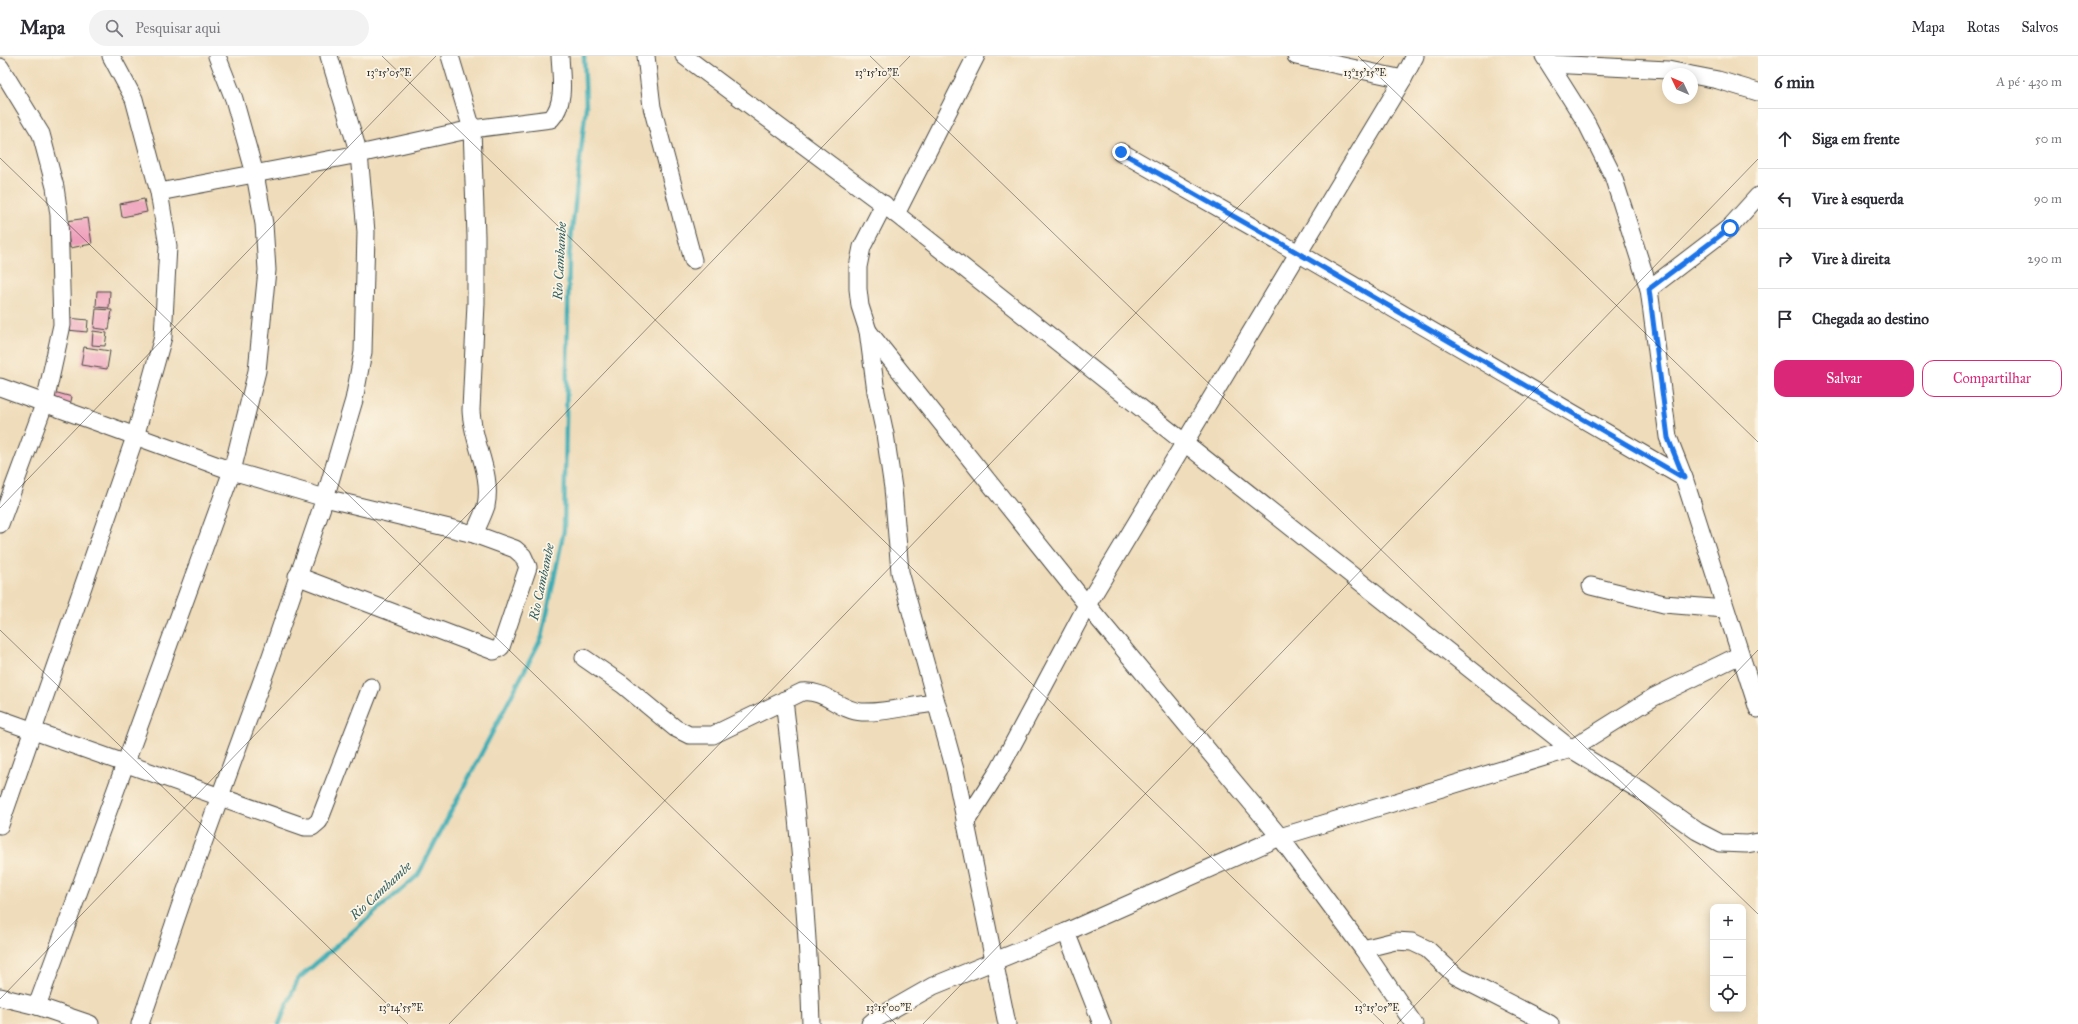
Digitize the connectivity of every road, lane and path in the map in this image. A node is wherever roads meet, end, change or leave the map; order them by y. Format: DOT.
graph roads {
  1 [pos="111,56"];
  2 [pos="217,56"];
  3 [pos="329,56"];
  4 [pos="450,56"];
  5 [pos="560,56"];
  6 [pos="646,56"];
  7 [pos="684,56"];
  8 [pos="976,56"];
  9 [pos="1296,56"];
  10 [pos="1415,56"];
  11 [pos="1547,60"];
  12 [pos="0,67"];
  13 [pos="1662,70"];
  14 [pos="1698,76"];
  15 [pos="1403,79"];
  16 [pos="1758,92"];
  17 [pos="472,129"];
  18 [pos="1121,152"];
  19 [pos="359,154"];
  20 [pos="255,174"];
  21 [pos="159,192"];
  22 [pos="1758,196"];
  23 [pos="890,209"];
  24 [pos="1298,253"];
  25 [pos="692,260"];
  26 [pos="1649,289"];
  27 [pos="868,331"];
  28 [pos="0,387"];
  29 [pos="45,402"];
  30 [pos="136,437"];
  31 [pos="1186,442"];
  32 [pos="232,471"];
  33 [pos="1684,478"];
  34 [pos="325,498"];
  35 [pos="0,524"];
  36 [pos="474,534"];
  37 [pos="297,576"];
  38 [pos="1591,586"];
  39 [pos="1087,605"];
  40 [pos="1725,609"];
  41 [pos="1740,655"];
  42 [pos="584,658"];
  43 [pos="371,687"];
  44 [pos="784,700"];
  45 [pos="936,703"];
  46 [pos="1758,710"];
  47 [pos="0,719"];
  48 [pos="33,730"];
  49 [pos="1571,748"];
  50 [pos="125,763"];
  51 [pos="220,797"];
  52 [pos="965,823"];
  53 [pos="0,825"];
  54 [pos="1280,837"];
  55 [pos="1758,842"];
  56 [pos="1066,932"];
  57 [pos="1363,948"];
  58 [pos="994,962"];
  59 [pos="0,997"];
  60 [pos="37,1006"];
  61 [pos="90,1024"];
  62 [pos="140,1024"];
  63 [pos="811,1024"];
  64 [pos="870,1024"];
  65 [pos="1007,1024"];
  66 [pos="1102,1024"];
  67 [pos="1414,1024"];
  68 [pos="1550,1024"];
  1 -- 21 [label="street"];
  2 -- 20 [label="street"];
  3 -- 19 [label="street"];
  4 -- 17 [label="street"];
  5 -- 17 [label="street"];
  6 -- 25 [label="street"];
  7 -- 23 [label="street"];
  8 -- 23 [label="street"];
  9 -- 15 [label="street"];
  10 -- 15 [label="street"];
  11 -- 13 [label="street"];
  11 -- 26 [label="street"];
  12 -- 29 [label="street"];
  14 -- 16 [label="street"];
  15 -- 24 [label="street"];
  17 -- 19 [label="street"];
  17 -- 36 [label="street"];
  18 -- 24 [label="street"];
  19 -- 20 [label="street"];
  19 -- 34 [label="street"];
  20 -- 21 [label="street"];
  20 -- 32 [label="street"];
  21 -- 30 [label="street"];
  22 -- 26 [label="street"];
  23 -- 27 [label="street"];
  23 -- 31 [label="street"];
  24 -- 31 [label="street"];
  24 -- 33 [label="street"];
  26 -- 33 [label="street"];
  27 -- 39 [label="street"];
  27 -- 45 [label="street"];
  28 -- 29 [label="street"];
  29 -- 30 [label="street"];
  29 -- 35 [label="street"];
  30 -- 32 [label="street"];
  30 -- 48 [label="street"];
  31 -- 39 [label="street"];
  31 -- 49 [label="street"];
  32 -- 34 [label="street"];
  32 -- 50 [label="street"];
  33 -- 40 [label="street"];
  34 -- 36 [label="street"];
  34 -- 37 [label="street"];
  36 -- 37 [label="street"];
  37 -- 51 [label="street"];
  38 -- 40 [label="street"];
  39 -- 52 [label="street"];
  39 -- 54 [label="street"];
  40 -- 41 [label="street"];
  41 -- 46 [label="street"];
  41 -- 49 [label="street"];
  42 -- 44 [label="street"];
  43 -- 51 [label="street"];
  44 -- 45 [label="street"];
  44 -- 63 [label="street"];
  45 -- 52 [label="street"];
  47 -- 48 [label="street"];
  48 -- 50 [label="street"];
  48 -- 53 [label="street"];
  49 -- 54 [label="street"];
  49 -- 55 [label="street"];
  50 -- 51 [label="street"];
  50 -- 60 [label="street"];
  51 -- 62 [label="street"];
  52 -- 58 [label="street"];
  54 -- 56 [label="street"];
  54 -- 57 [label="street"];
  56 -- 58 [label="street"];
  56 -- 66 [label="street"];
  57 -- 67 [label="street"];
  57 -- 68 [label="street"];
  58 -- 64 [label="street"];
  58 -- 65 [label="street"];
  59 -- 60 [label="street"];
  60 -- 61 [label="street"];
}
